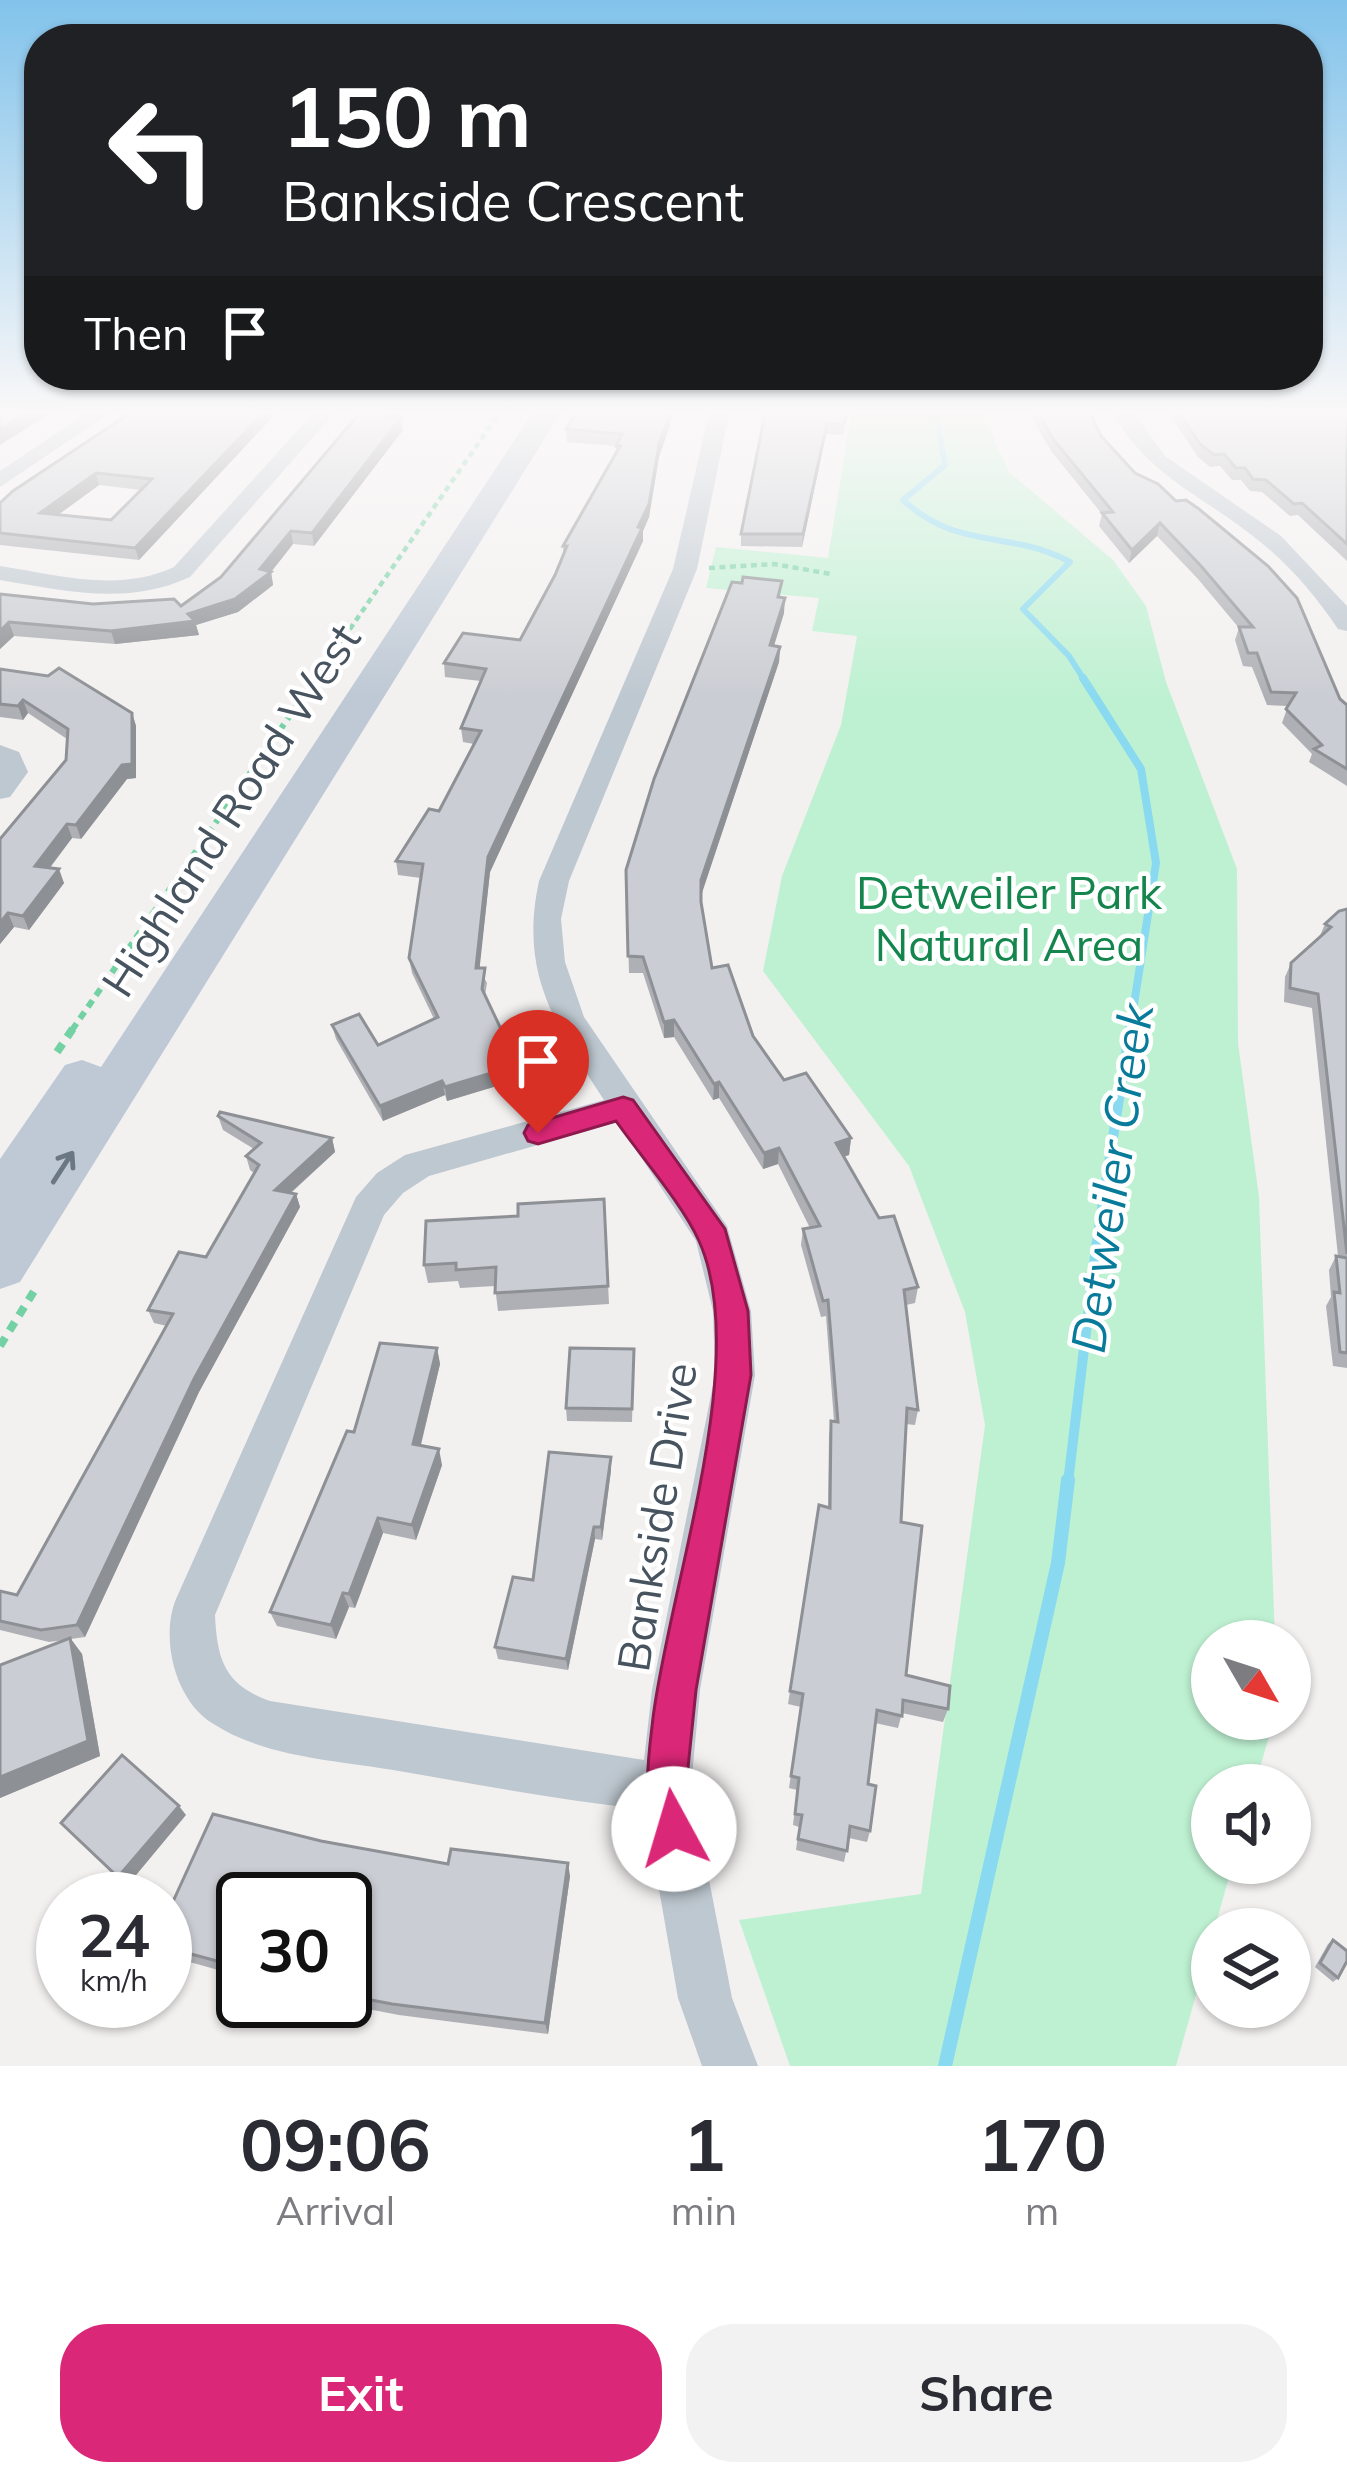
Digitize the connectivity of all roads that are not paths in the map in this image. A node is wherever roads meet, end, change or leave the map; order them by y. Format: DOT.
graph roads {
  1 [pos="242,505"];
  2 [pos="462,505"];
  3 [pos="487,505"];
  4 [pos="699,505"];
  5 [pos="1220,505"];
  6 [pos="0,573"];
  7 [pos="1347,624"];
  8 [pos="0,753"];
  9 [pos="0,791"];
  10 [pos="623,1108"];
  11 [pos="0,1201"];
  12 [pos="0,1266"];
  13 [pos="666,1787"];
  14 [pos="730,2066"];
  1 -- 6 [label="street"];
  2 -- 11 [label="main road, Highland Road West"];
  12 -- 3 [label="main road, Highland Road West, one-way"];
  4 -- 10 [label="street, Bankside Drive"];
  5 -- 7 [label="street"];
  8 -- 9 [label="street"];
  10 -- 13 [label="street, Bankside Drive"];
  10 -- 13 [label="street"];
  13 -- 14 [label="street, Bankside Drive"];
}
